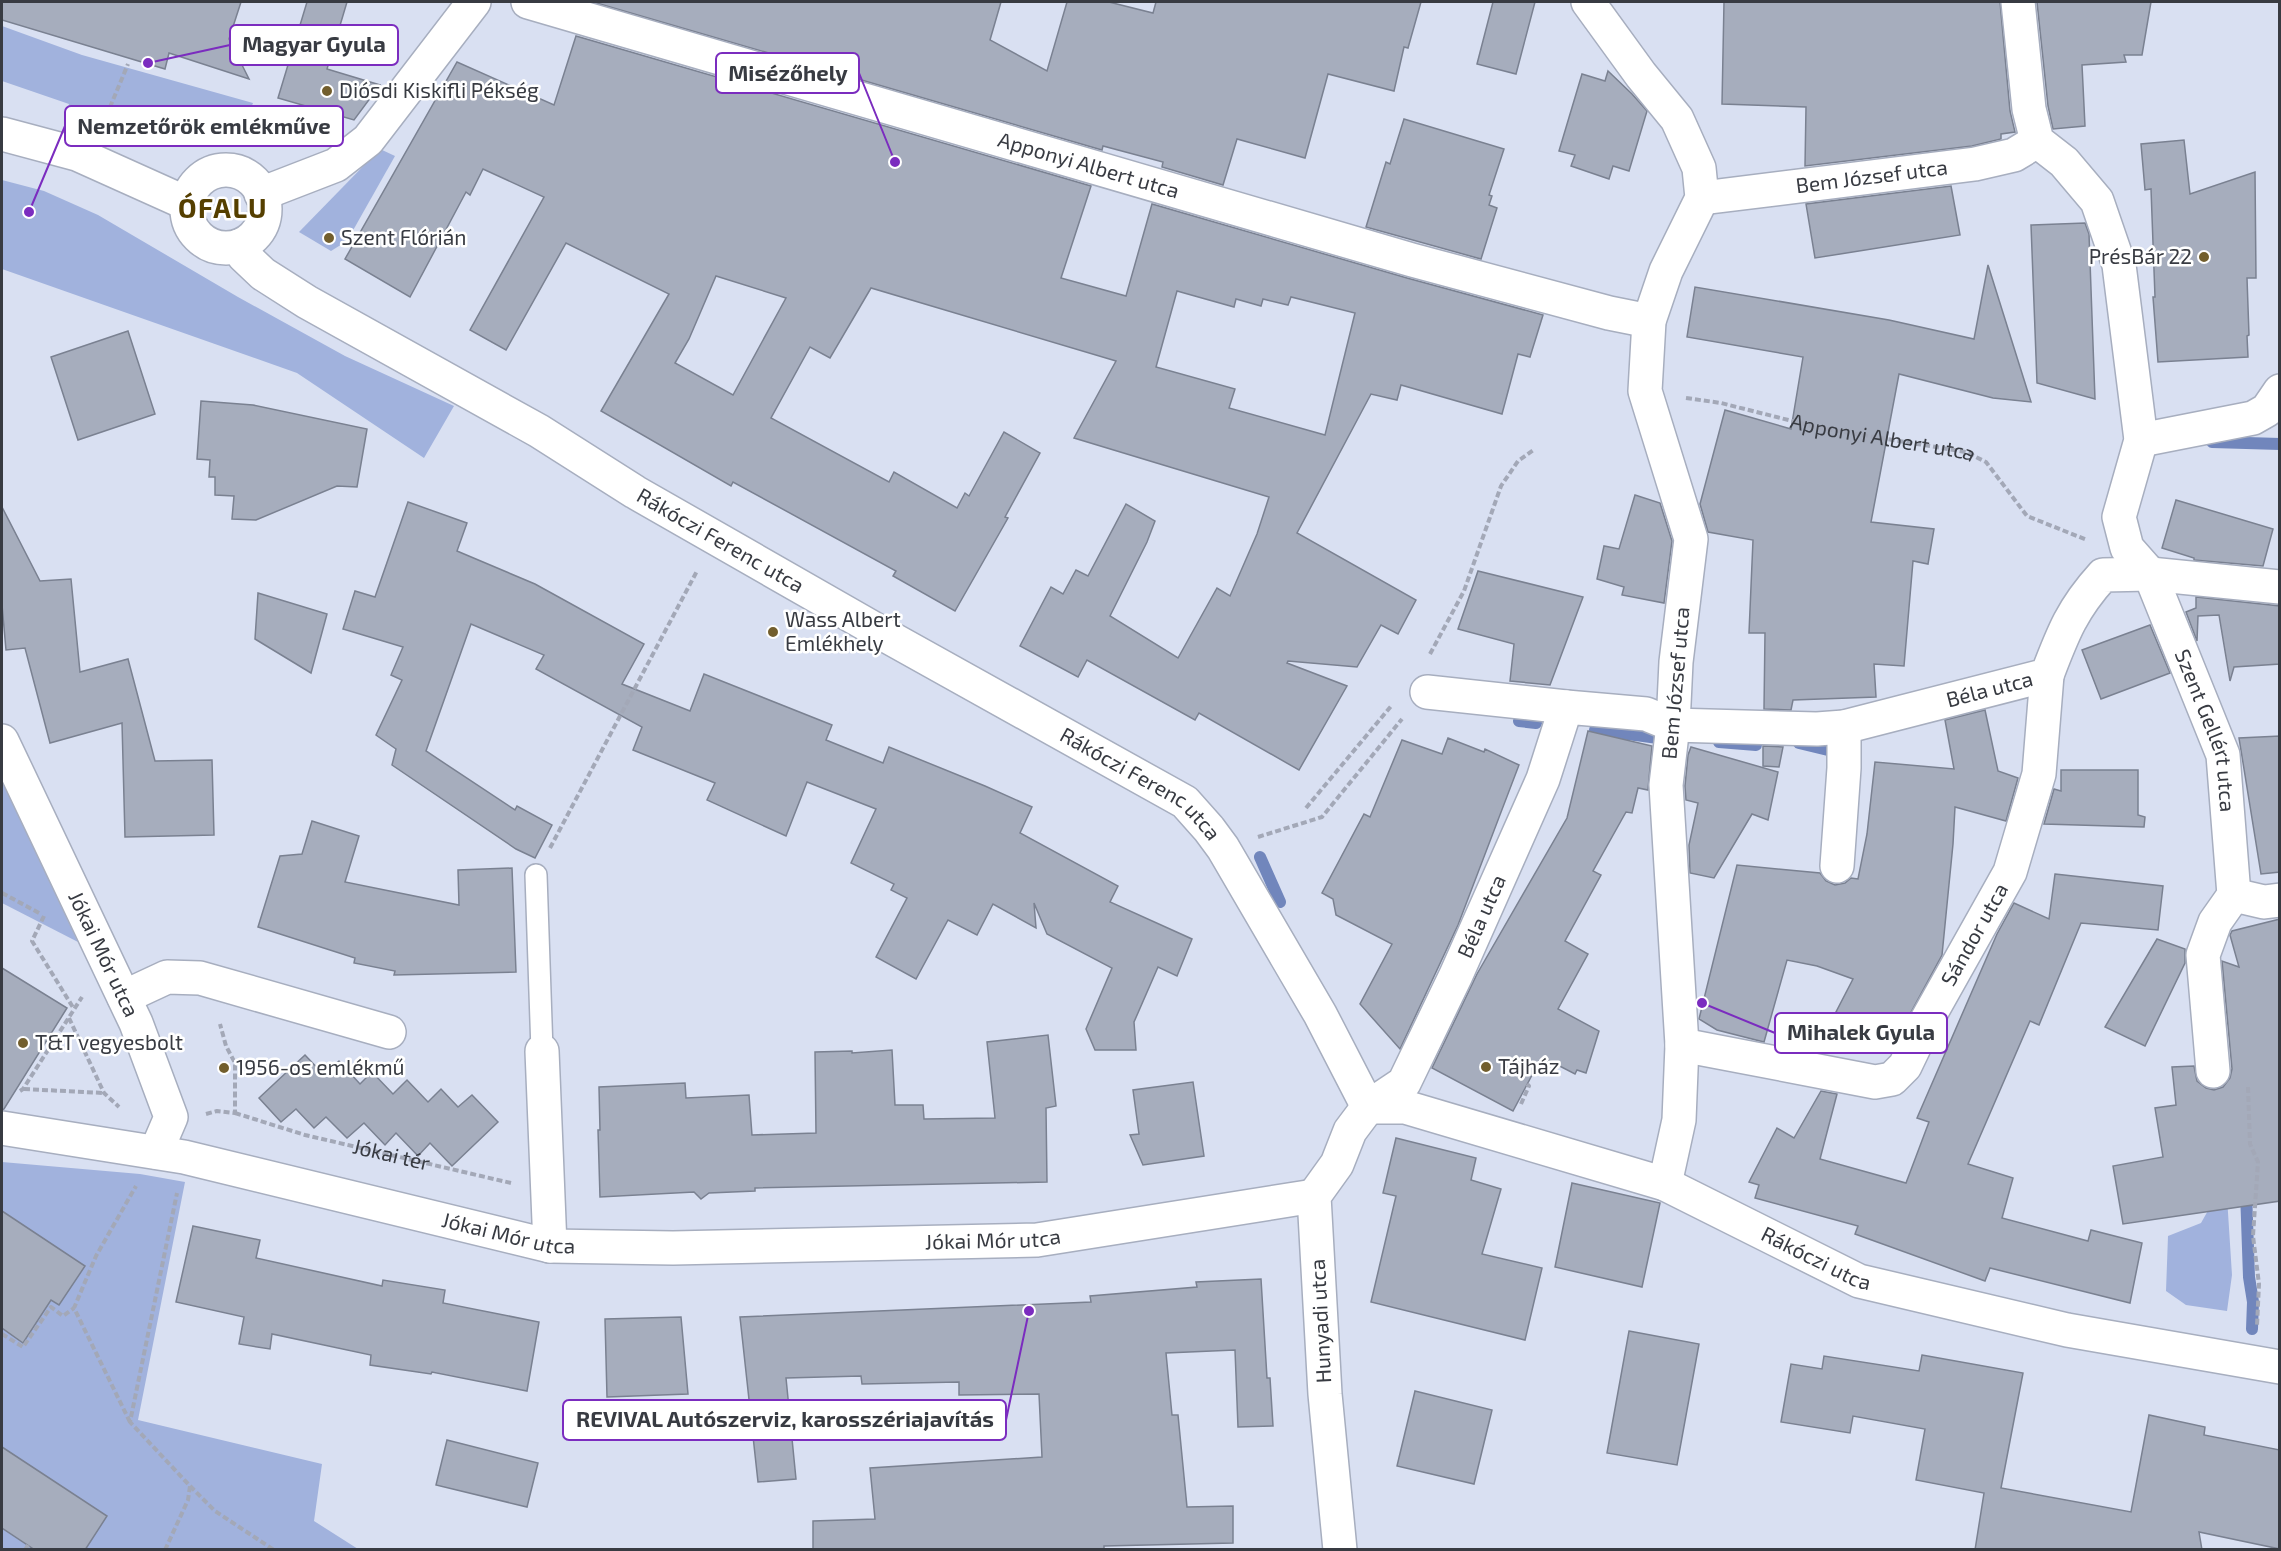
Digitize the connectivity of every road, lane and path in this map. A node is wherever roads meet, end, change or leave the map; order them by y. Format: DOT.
graph roads {
  1 [pos="474,2"];
  2 [pos="528,2"];
  3 [pos="1588,2"];
  4 [pos="2018,2"];
  5 [pos="128,64"];
  6 [pos="2,134"];
  7 [pos="2037,141"];
  8 [pos="89,160"];
  9 [pos="261,194"];
  10 [pos="1702,198"];
  11 [pos="186,202"];
  12 [pos="239,246"];
  13 [pos="1649,321"];
  14 [pos="2280,391"];
  15 [pos="1645,392"];
  16 [pos="2141,440"];
  17 [pos="1534,449"];
  18 [pos="714,538"];
  19 [pos="2150,574"];
  20 [pos="2103,575"];
  21 [pos="2280,587"];
  22 [pos="2047,675"];
  23 [pos="1426,677"];
  24 [pos="1395,702"];
  25 [pos="1566,706"];
  26 [pos="1673,725"];
  27 [pos="1844,727"];
  28 [pos="2,741"];
  29 [pos="1306,808"];
  30 [pos="1223,848"];
  31 [pos="1838,866"];
  32 [pos="64,872"];
  33 [pos="536,875"];
  34 [pos="2,893"];
  35 [pos="2234,895"];
  36 [pos="2280,900"];
  37 [pos="44,915"];
  38 [pos="106,959"];
  39 [pos="226,985"];
  40 [pos="124,998"];
  41 [pos="74,1009"];
  42 [pos="69,1017"];
  43 [pos="389,1032"];
  44 [pos="1682,1045"];
  45 [pos="542,1051"];
  46 [pos="2213,1071"];
  47 [pos="1527,1084"];
  48 [pos="24,1089"];
  49 [pos="16,1093"];
  50 [pos="104,1094"];
  51 [pos="1368,1107"];
  52 [pos="124,1112"];
  53 [pos="1516,1112"];
  54 [pos="235,1113"];
  55 [pos="171,1117"];
  56 [pos="2,1128"];
  57 [pos="170,1155"];
  58 [pos="1665,1184"];
  59 [pos="548,1191"];
  60 [pos="1314,1196"];
  61 [pos="550,1246"];
  62 [pos="74,1308"];
  63 [pos="2,1334"];
  64 [pos="2246,1360"];
  65 [pos="2280,1367"];
  66 [pos="130,1422"];
  67 [pos="190,1486"];
  68 [pos="165,1550"];
  69 [pos="274,1550"];
  70 [pos="1340,1550"];
  1 -- 9 [label="street"];
  2 -- 13 [label="street, Apponyi Albert utca"];
  3 -- 10 [label="street"];
  4 -- 7 [label="street"];
  5 -- 8 [label="path"];
  6 -- 8 [label="street"];
  7 -- 10 [label="street, Bem József utca"];
  7 -- 16 [label="street, Szent Gellért utca"];
  8 -- 11 [label="street"];
  9 -- 11 [label="street"];
  9 -- 12 [label="street"];
  10 -- 13 [label="street, Bem József utca"];
  11 -- 12 [label="street"];
  12 -- 18 [label="street, Rákóczi Ferenc utca"];
  13 -- 15 [label="street, Bem József utca"];
  14 -- 16 [label="street"];
  15 -- 20 [label="path, Apponyi Albert utca"];
  15 -- 26 [label="street, Bem József utca"];
  16 -- 19 [label="street, Szent Gellért utca"];
  17 -- 23 [label="path"];
  18 -- 30 [label="street, Rákóczi Ferenc utca"];
  18 -- 33 [label="path"];
  19 -- 20 [label="street"];
  19 -- 21 [label="street"];
  19 -- 35 [label="street, Szent Gellért utca"];
  20 -- 22 [label="street, Béla utca"];
  22 -- 27 [label="street, Béla utca"];
  22 -- 44 [label="street, Sándor utca"];
  23 -- 25 [label="street, Béla utca"];
  23 -- 30 [label="path"];
  24 -- 29 [label="path"];
  25 -- 26 [label="street, Béla utca"];
  25 -- 51 [label="street, Béla utca"];
  26 -- 27 [label="street, Béla utca"];
  26 -- 44 [label="street, Bem József utca"];
  27 -- 31 [label="street"];
  28 -- 32 [label="street, Jókai Mór utca"];
  30 -- 51 [label="street, Rákóczi Ferenc utca"];
  32 -- 37 [label="path"];
  32 -- 38 [label="street, Jókai Mór utca"];
  33 -- 45 [label="lane"];
  34 -- 37 [label="path"];
  35 -- 36 [label="street"];
  35 -- 46 [label="street"];
  37 -- 41 [label="path"];
  38 -- 40 [label="street, Jókai Mór utca"];
  38 -- 41 [label="path"];
  39 -- 40 [label="street"];
  39 -- 43 [label="street"];
  39 -- 54 [label="path"];
  40 -- 55 [label="street, Jókai Mór utca"];
  41 -- 42 [label="path"];
  42 -- 48 [label="path"];
  42 -- 50 [label="path"];
  44 -- 58 [label="street, Bem József utca"];
  45 -- 59 [label="street"];
  46 -- 64 [label="path"];
  47 -- 53 [label="path"];
  48 -- 49 [label="path"];
  48 -- 50 [label="path"];
  50 -- 52 [label="path"];
  51 -- 58 [label="street, Rákóczi utca"];
  51 -- 60 [label="street"];
  54 -- 55 [label="path, Jókai tér"];
  54 -- 59 [label="path, Jókai tér"];
  55 -- 57 [label="street"];
  56 -- 57 [label="street, Jókai Mór utca"];
  57 -- 61 [label="street, Jókai Mór utca"];
  57 -- 62 [label="path"];
  57 -- 66 [label="path"];
  58 -- 64 [label="street, Rákóczi utca"];
  59 -- 61 [label="street"];
  60 -- 61 [label="street, Jókai Mór utca"];
  60 -- 70 [label="street, Hunyadi utca"];
  62 -- 63 [label="path"];
  62 -- 66 [label="path"];
  64 -- 65 [label="street, Rákóczi utca"];
  66 -- 67 [label="path"];
  67 -- 68 [label="path"];
  67 -- 69 [label="path"];
}
